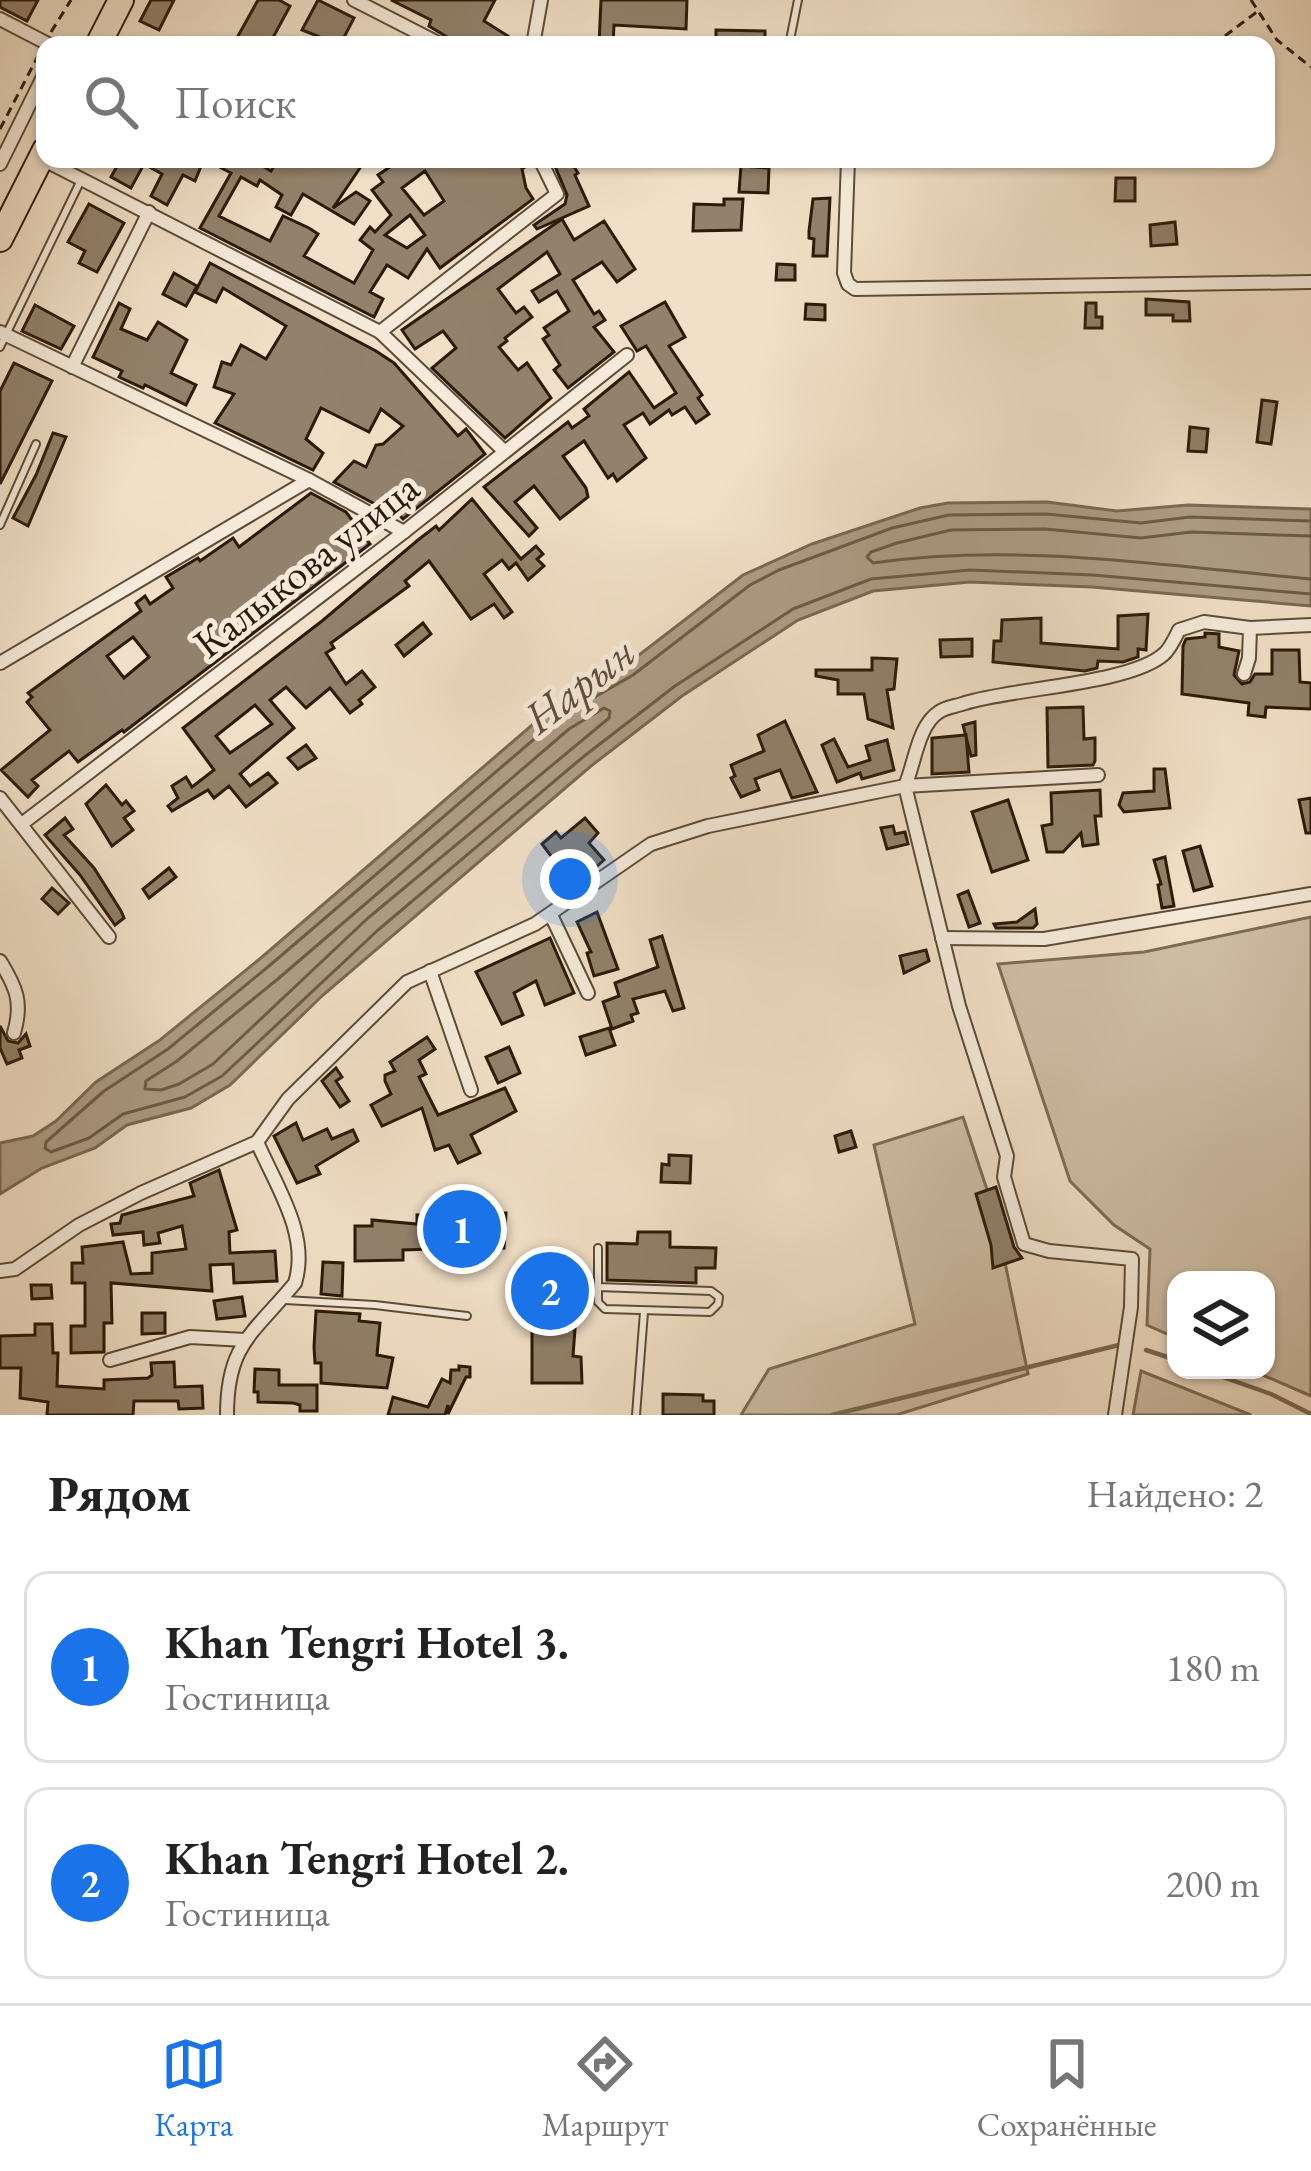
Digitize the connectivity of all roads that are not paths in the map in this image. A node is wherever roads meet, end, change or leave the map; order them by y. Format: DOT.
graph roads {
  1 [pos="121,0"];
  2 [pos="354,0"];
  3 [pos="541,0"];
  4 [pos="798,0"];
  5 [pos="0,19"];
  6 [pos="103,36"];
  7 [pos="424,36"];
  8 [pos="535,36"];
  9 [pos="791,36"];
  10 [pos="36,38"];
  11 [pos="36,91"];
  12 [pos="0,164"];
  13 [pos="36,168"];
  14 [pos="66,168"];
  15 [pos="544,168"];
  16 [pos="848,168"];
  17 [pos="82,178"];
  18 [pos="148,212"];
  19 [pos="0,239"];
  20 [pos="1311,282"];
  21 [pos="380,332"];
  22 [pos="2,338"];
  23 [pos="627,355"];
  24 [pos="72,367"];
  25 [pos="36,444"];
  26 [pos="503,451"];
  27 [pos="310,480"];
  28 [pos="0,525"];
  29 [pos="404,532"];
  30 [pos="1311,625"];
  31 [pos="1250,628"];
  32 [pos="0,663"];
  33 [pos="1244,674"];
  34 [pos="1098,775"];
  35 [pos="904,786"];
  36 [pos="0,798"];
  37 [pos="23,824"];
  38 [pos="1311,894"];
  39 [pos="551,915"];
  40 [pos="109,937"];
  41 [pos="942,938"];
  42 [pos="0,961"];
  43 [pos="430,971"];
  44 [pos="588,993"];
  45 [pos="14,1033"];
  46 [pos="471,1090"];
  47 [pos="256,1142"];
  48 [pos="598,1248"];
  49 [pos="0,1271"];
  50 [pos="598,1287"];
  51 [pos="281,1300"];
  52 [pos="644,1312"];
  53 [pos="467,1316"];
  54 [pos="244,1340"];
  55 [pos="110,1360"];
  56 [pos="227,1415"];
  57 [pos="636,1415"];
  58 [pos="1114,1415"];
  1 -- 6 [label="highway"];
  2 -- 7 [label="street"];
  3 -- 8 [label="street"];
  4 -- 9 [label="lane"];
  5 -- 10 [label="street"];
  11 -- 12 [label="street"];
  13 -- 19 [label="highway"];
  14 -- 17 [label="street"];
  15 -- 21 [label="street"];
  16 -- 20 [label="street"];
  17 -- 18 [label="street"];
  17 -- 22 [label="lane"];
  18 -- 21 [label="street"];
  18 -- 24 [label="street"];
  21 -- 26 [label="street"];
  22 -- 24 [label="street"];
  23 -- 26 [label="street, Калыкова улица"];
  24 -- 27 [label="street"];
  25 -- 28 [label="lane"];
  26 -- 29 [label="street, Калыкова улица"];
  27 -- 29 [label="street"];
  27 -- 32 [label="street"];
  29 -- 37 [label="street, Калыкова улица"];
  30 -- 31 [label="street"];
  31 -- 33 [label="street"];
  31 -- 35 [label="street"];
  34 -- 35 [label="street"];
  35 -- 39 [label="street"];
  35 -- 41 [label="street"];
  36 -- 37 [label="street"];
  37 -- 40 [label="street"];
  38 -- 41 [label="street"];
  39 -- 43 [label="street"];
  39 -- 44 [label="street"];
  41 -- 58 [label="street"];
  42 -- 45 [label="street"];
  43 -- 46 [label="street"];
  43 -- 47 [label="street"];
  47 -- 49 [label="street"];
  47 -- 51 [label="street"];
  48 -- 50 [label="lane"];
  50 -- 52 [label="lane"];
  50 -- 52 [label="lane"];
  51 -- 53 [label="lane"];
  51 -- 54 [label="street"];
  52 -- 57 [label="lane"];
  54 -- 55 [label="street"];
  54 -- 56 [label="street"];
}
